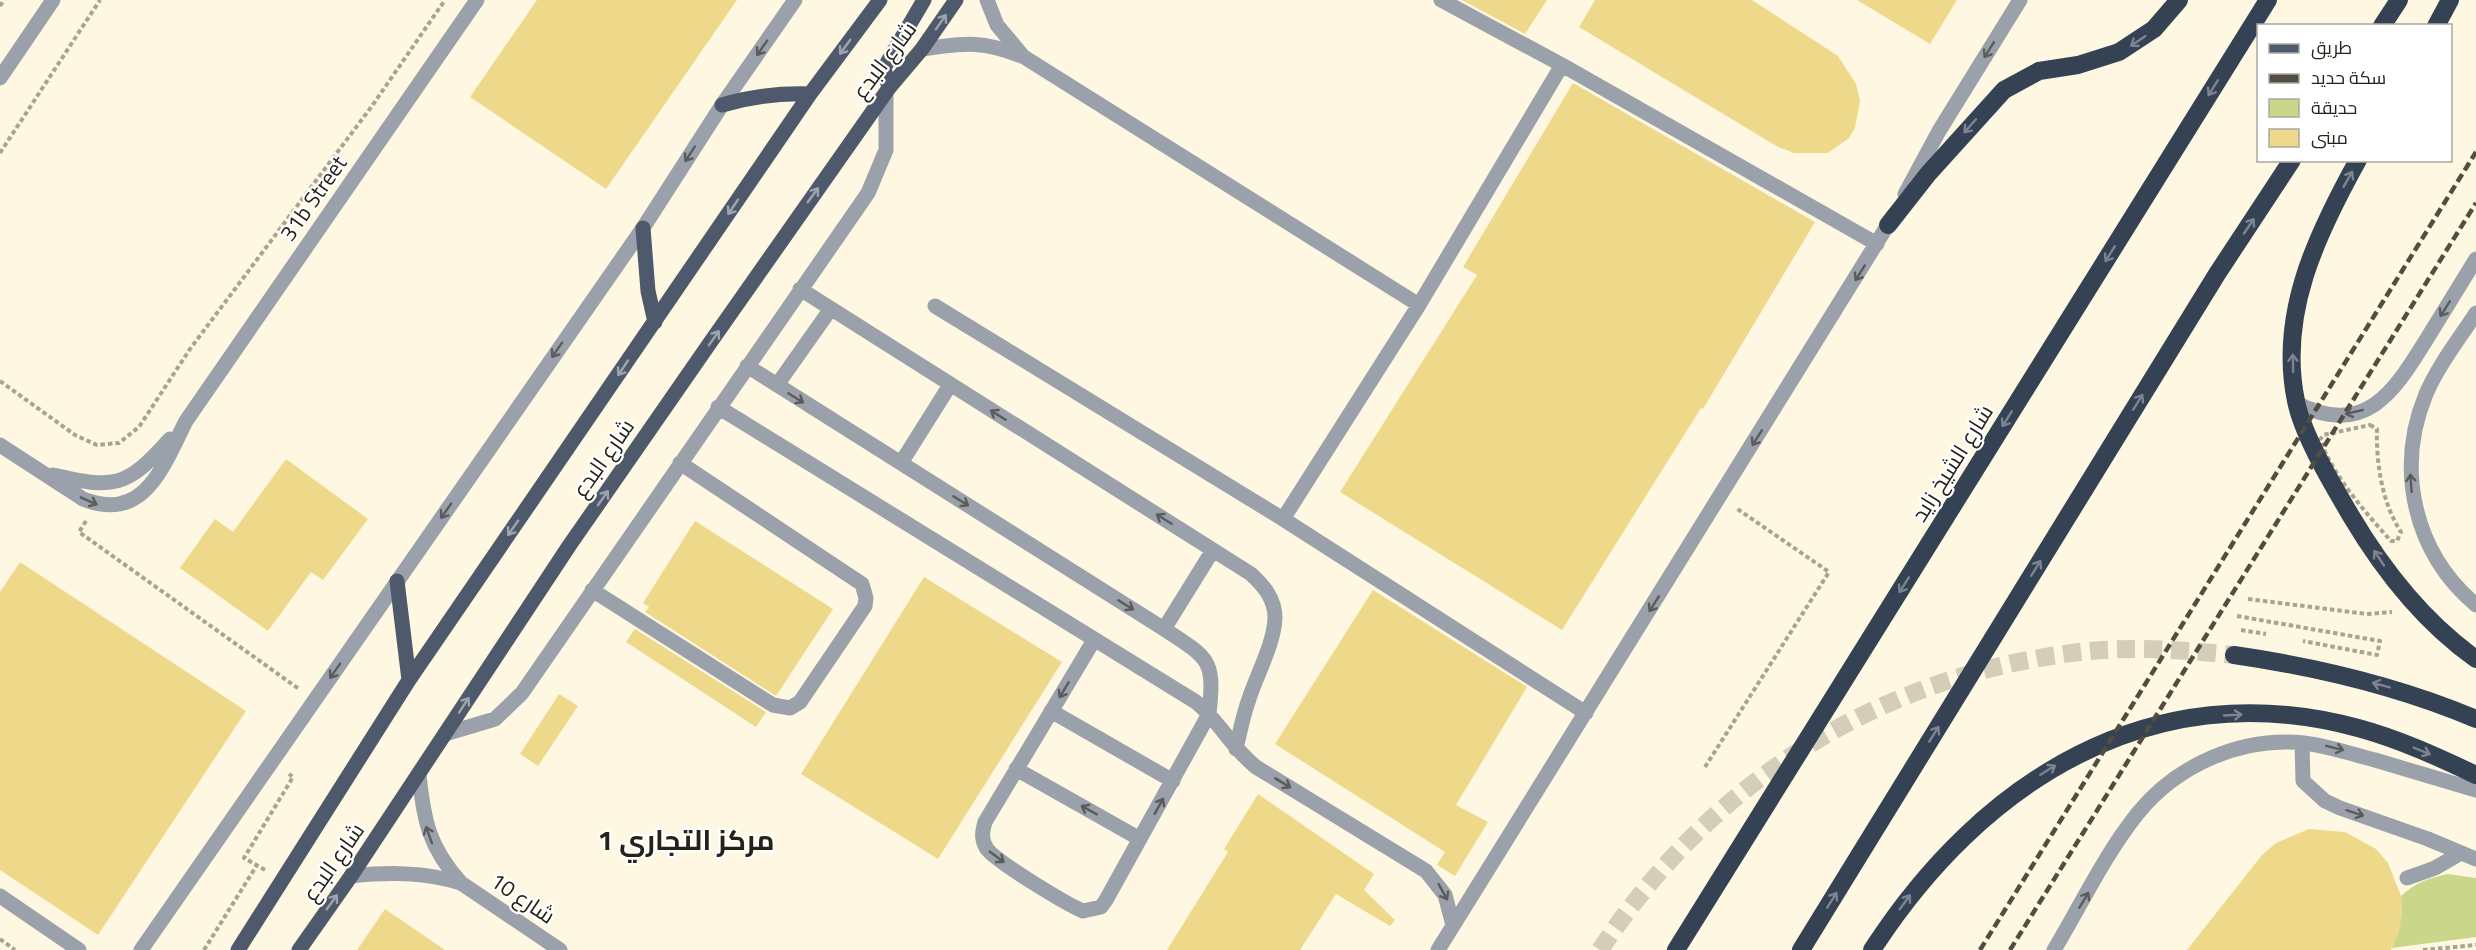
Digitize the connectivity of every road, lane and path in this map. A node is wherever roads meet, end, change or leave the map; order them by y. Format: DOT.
graph roads {
  1 [pos="4,0"];
  2 [pos="53,0"];
  3 [pos="100,0"];
  4 [pos="446,0"];
  5 [pos="477,0"];
  6 [pos="795,0"];
  7 [pos="880,0"];
  8 [pos="924,0"];
  9 [pos="956,0"];
  10 [pos="987,0"];
  11 [pos="1441,0"];
  12 [pos="2020,0"];
  13 [pos="2179,0"];
  14 [pos="2268,0"];
  15 [pos="2399,0"];
  16 [pos="2450,0"];
  17 [pos="0,6"];
  18 [pos="2383,24"];
  19 [pos="2437,24"];
  20 [pos="922,49"];
  21 [pos="1024,57"];
  22 [pos="1562,65"];
  23 [pos="0,78"];
  24 [pos="888,91"];
  25 [pos="810,94"];
  26 [pos="722,105"];
  27 [pos="0,153"];
  28 [pos="2291,162"];
  29 [pos="2357,162"];
  30 [pos="1888,225"];
  31 [pos="643,228"];
  32 [pos="1877,244"];
  33 [pos="2476,259"];
  34 [pos="800,289"];
  35 [pos="1419,305"];
  36 [pos="935,306"];
  37 [pos="830,310"];
  38 [pos="2476,313"];
  39 [pos="655,322"];
  40 [pos="747,366"];
  41 [pos="0,381"];
  42 [pos="777,385"];
  43 [pos="950,385"];
  44 [pos="2296,403"];
  45 [pos="718,407"];
  46 [pos="186,422"];
  47 [pos="2326,434"];
  48 [pos="2321,444"];
  49 [pos="0,445"];
  50 [pos="680,463"];
  51 [pos="900,463"];
  52 [pos="38,471"];
  53 [pos="1720,497"];
  54 [pos="98,505"];
  55 [pos="1283,519"];
  56 [pos="1213,550"];
  57 [pos="397,581"];
  58 [pos="592,590"];
  59 [pos="2248,598"];
  60 [pos="2415,603"];
  61 [pos="2476,605"];
  62 [pos="2237,616"];
  63 [pos="1164,629"];
  64 [pos="2241,630"];
  65 [pos="2275,636"];
  66 [pos="1094,640"];
  67 [pos="2298,640"];
  68 [pos="2234,655"];
  69 [pos="2476,659"];
  70 [pos="409,680"];
  71 [pos="314,700"];
  72 [pos="1051,711"];
  73 [pos="1586,713"];
  74 [pos="1209,714"];
  75 [pos="2476,719"];
  76 [pos="445,734"];
  77 [pos="2301,742"];
  78 [pos="1236,749"];
  79 [pos="271,763"];
  80 [pos="1705,767"];
  81 [pos="1016,769"];
  82 [pos="418,775"];
  83 [pos="2476,776"];
  84 [pos="1173,781"];
  85 [pos="2476,790"];
  86 [pos="1140,838"];
  87 [pos="2460,853"];
  88 [pos="2476,860"];
  89 [pos="257,865"];
  90 [pos="351,876"];
  91 [pos="2407,878"];
  92 [pos="280,880"];
  93 [pos="461,883"];
  94 [pos="0,896"];
  95 [pos="1453,925"];
  96 [pos="0,939"];
  97 [pos="2476,945"];
  98 [pos="15,950"];
  99 [pos="79,950"];
  100 [pos="141,950"];
  101 [pos="204,950"];
  102 [pos="238,950"];
  103 [pos="299,950"];
  104 [pos="560,950"];
  105 [pos="1438,950"];
  106 [pos="1676,950"];
  107 [pos="1801,950"];
  108 [pos="1872,950"];
  109 [pos="2054,950"];
  110 [pos="2423,950"];
  1 -- 17 [label="path"];
  2 -- 23 [label="street"];
  3 -- 27 [label="path"];
  4 -- 41 [label="path"];
  5 -- 46 [label="street, 31b Street"];
  6 -- 26 [label="street, one-way"];
  7 -- 25 [label="main road, شارع البدع, one-way"];
  8 -- 24 [label="main road"];
  20 -- 9 [label="main road, شارع البدع, one-way"];
  10 -- 21 [label="street"];
  11 -- 22 [label="street"];
  12 -- 30 [label="street, one-way"];
  13 -- 30 [label="highway, one-way"];
  14 -- 106 [label="highway, شارع الشيخ زايد, one-way"];
  15 -- 18 [label="highway"];
  16 -- 19 [label="highway"];
  20 -- 21 [label="street"];
  20 -- 24 [label="main road, شارع البدع"];
  21 -- 35 [label="street"];
  22 -- 32 [label="street"];
  22 -- 35 [label="street"];
  24 -- 34 [label="street"];
  76 -- 24 [label="main road, شارع البدع, one-way"];
  25 -- 26 [label="main road"];
  25 -- 39 [label="main road, شارع البدع, one-way"];
  26 -- 31 [label="street, one-way"];
  107 -- 28 [label="highway, one-way"];
  44 -- 29 [label="highway, one-way"];
  30 -- 32 [label="street"];
  31 -- 39 [label="main road"];
  31 -- 57 [label="street, one-way"];
  32 -- 53 [label="street, one-way"];
  33 -- 44 [label="street, one-way"];
  34 -- 37 [label="street"];
  34 -- 40 [label="street"];
  35 -- 55 [label="street"];
  36 -- 55 [label="street"];
  37 -- 42 [label="street"];
  37 -- 43 [label="street"];
  61 -- 38 [label="street, one-way"];
  39 -- 70 [label="main road, شارع البدع, one-way"];
  40 -- 42 [label="street"];
  40 -- 45 [label="street"];
  42 -- 51 [label="street, one-way"];
  43 -- 51 [label="street"];
  56 -- 43 [label="street, one-way"];
  60 -- 44 [label="highway, one-way"];
  45 -- 50 [label="street"];
  45 -- 66 [label="street"];
  46 -- 52 [label="street, 31b Street"];
  46 -- 54 [label="street, 31b Street"];
  47 -- 48 [label="path"];
  49 -- 52 [label="street, 31b Street"];
  50 -- 58 [label="street"];
  50 -- 58 [label="street"];
  51 -- 63 [label="street, one-way"];
  52 -- 54 [label="street, 31b Street, one-way"];
  53 -- 73 [label="street, one-way"];
  53 -- 80 [label="path"];
  54 -- 71 [label="path"];
  55 -- 73 [label="street"];
  56 -- 63 [label="street"];
  56 -- 78 [label="street"];
  57 -- 70 [label="main road"];
  57 -- 71 [label="street, one-way"];
  58 -- 76 [label="street"];
  59 -- 60 [label="path"];
  60 -- 69 [label="highway"];
  62 -- 67 [label="path"];
  63 -- 74 [label="street"];
  64 -- 65 [label="path"];
  66 -- 72 [label="street, one-way"];
  66 -- 74 [label="street"];
  75 -- 68 [label="highway, one-way"];
  70 -- 92 [label="main road, شارع البدع"];
  71 -- 79 [label="street"];
  72 -- 81 [label="street"];
  72 -- 84 [label="street"];
  73 -- 95 [label="street"];
  74 -- 78 [label="street"];
  74 -- 84 [label="street"];
  76 -- 82 [label="main road, شارع البدع"];
  77 -- 85 [label="street, one-way"];
  77 -- 87 [label="street, one-way"];
  109 -- 77 [label="street, one-way"];
  78 -- 95 [label="street, one-way"];
  79 -- 89 [label="path"];
  79 -- 100 [label="street"];
  86 -- 81 [label="street, one-way"];
  81 -- 86 [label="street, one-way"];
  82 -- 90 [label="main road, شارع البدع"];
  93 -- 82 [label="street, شارع 10, one-way"];
  108 -- 83 [label="highway, one-way"];
  86 -- 84 [label="street, one-way"];
  87 -- 88 [label="street"];
  87 -- 91 [label="street"];
  89 -- 92 [label="path"];
  89 -- 101 [label="path"];
  90 -- 93 [label="street, شارع 10"];
  103 -- 90 [label="main road, شارع البدع, one-way"];
  92 -- 102 [label="main road, شارع البدع"];
  93 -- 104 [label="street, شارع 10"];
  94 -- 99 [label="street"];
  95 -- 105 [label="street"];
  96 -- 98 [label="path"];
  97 -- 110 [label="path"];
}
